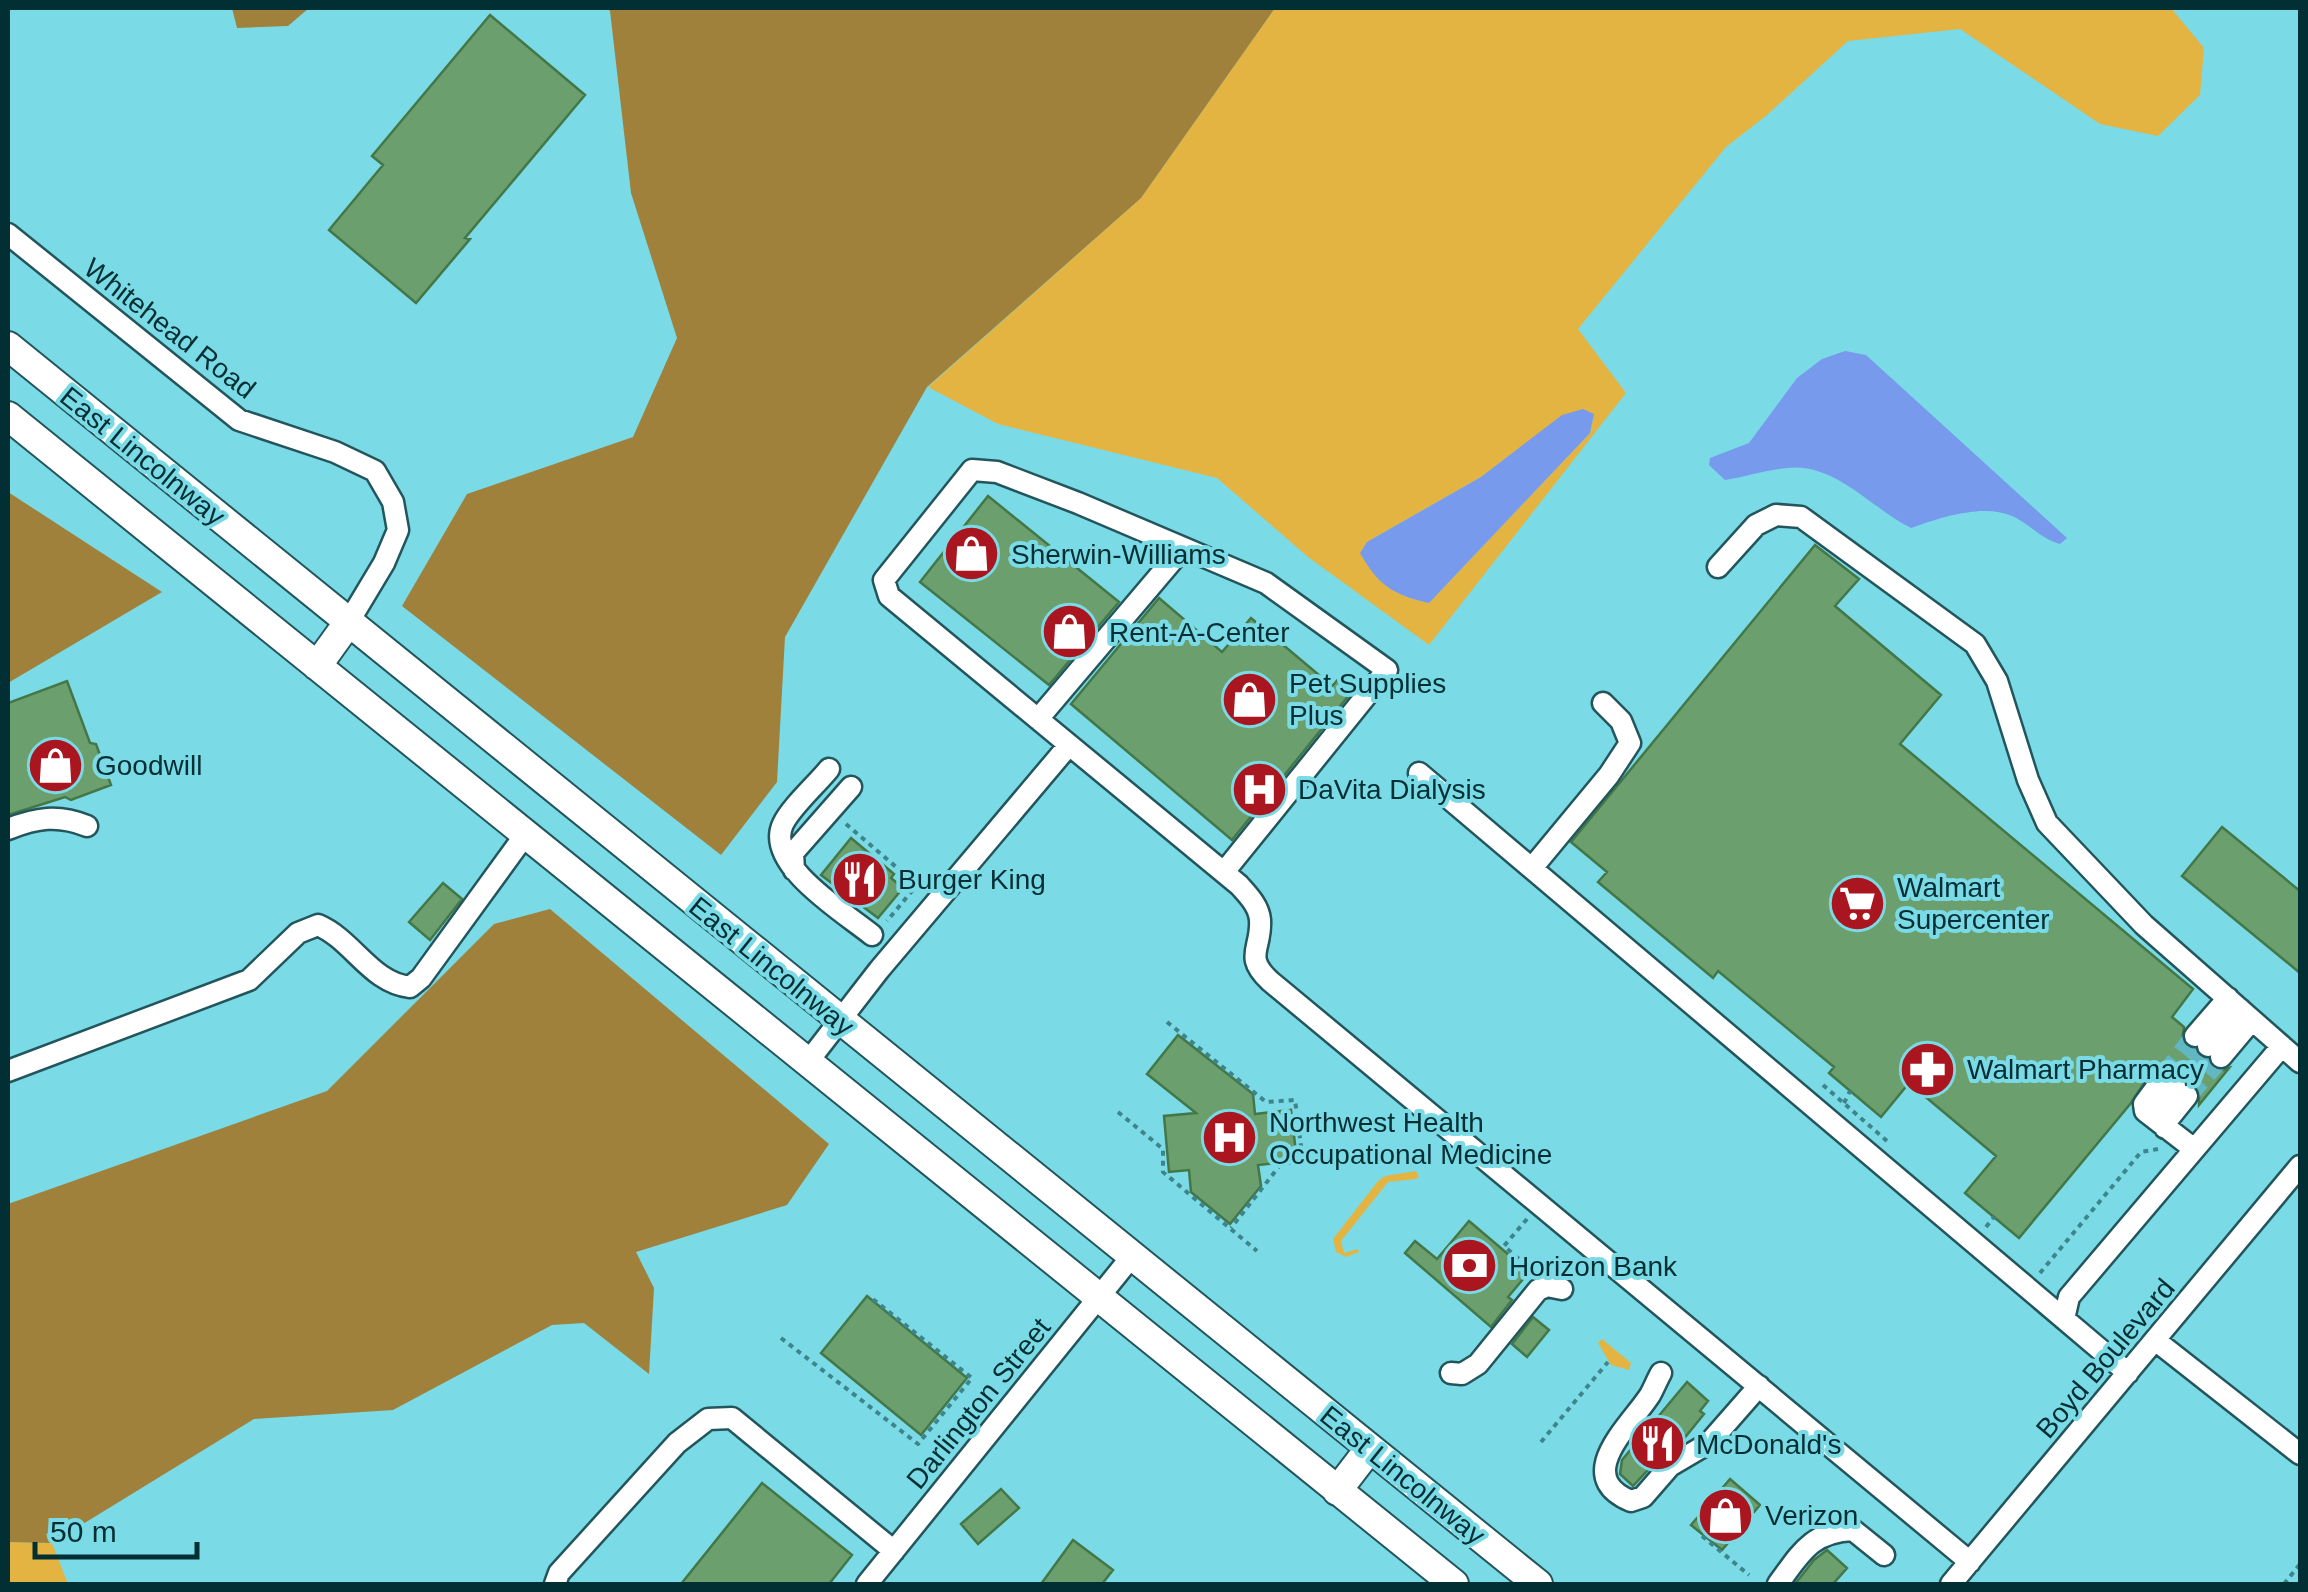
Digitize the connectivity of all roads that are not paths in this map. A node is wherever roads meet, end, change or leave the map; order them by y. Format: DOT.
graph roads {
  1 [pos="8,234"];
  2 [pos="8,346"];
  3 [pos="8,416"];
  4 [pos="1183,548"];
  5 [pos="1718,567"];
  6 [pos="348,622"];
  7 [pos="317,666"];
  8 [pos="1602,702"];
  9 [pos="1038,719"];
  10 [pos="1070,745"];
  11 [pos="829,770"];
  12 [pos="1419,773"];
  13 [pos="851,788"];
  14 [pos="86,826"];
  15 [pos="8,829"];
  16 [pos="525,835"];
  17 [pos="1532,868"];
  18 [pos="794,870"];
  19 [pos="1224,872"];
  20 [pos="879,929"];
  21 [pos="2240,1009"];
  22 [pos="839,1020"];
  23 [pos="2282,1046"];
  24 [pos="2300,1062"];
  25 [pos="807,1063"];
  26 [pos="8,1070"];
  27 [pos="2160,1132"];
  28 [pos="2194,1149"];
  29 [pos="2300,1166"];
  30 [pos="1132,1256"];
  31 [pos="1562,1290"];
  32 [pos="1098,1299"];
  33 [pos="2064,1319"];
  34 [pos="2155,1340"];
  35 [pos="1451,1373"];
  36 [pos="1661,1373"];
  37 [pos="2128,1373"];
  38 [pos="1758,1386"];
  39 [pos="1370,1448"];
  40 [pos="2300,1454"];
  41 [pos="1337,1491"];
  42 [pos="894,1551"];
  43 [pos="1884,1555"];
  44 [pos="1970,1562"];
  45 [pos="555,1584"];
  46 [pos="866,1584"];
  47 [pos="1454,1584"];
  48 [pos="1538,1584"];
  49 [pos="1778,1584"];
  50 [pos="1951,1584"];
  1 -- 6 [label="street, Whitehead Road"];
  2 -- 6 [label="main road, East Lincolnway"];
  3 -- 7 [label="main road, East Lincolnway"];
  4 -- 9 [label="street"];
  4 -- 9 [label="street"];
  4 -- 19 [label="street"];
  5 -- 21 [label="street"];
  6 -- 7 [label="main road"];
  6 -- 22 [label="main road, East Lincolnway"];
  7 -- 16 [label="main road, East Lincolnway"];
  8 -- 17 [label="street"];
  9 -- 10 [label="street"];
  10 -- 19 [label="street"];
  10 -- 22 [label="street"];
  11 -- 18 [label="street"];
  12 -- 17 [label="street"];
  13 -- 18 [label="street"];
  14 -- 15 [label="street"];
  16 -- 25 [label="main road, East Lincolnway"];
  16 -- 26 [label="street"];
  17 -- 33 [label="street"];
  18 -- 20 [label="street"];
  19 -- 38 [label="street"];
  21 -- 21 [label="street"];
  21 -- 23 [label="street"];
  22 -- 25 [label="street"];
  22 -- 30 [label="main road, East Lincolnway"];
  23 -- 24 [label="street"];
  23 -- 28 [label="street"];
  25 -- 32 [label="main road, East Lincolnway"];
  27 -- 27 [label="street"];
  27 -- 28 [label="street"];
  28 -- 33 [label="street"];
  29 -- 34 [label="street, Boyd Boulevard"];
  30 -- 32 [label="street, Darlington Street"];
  30 -- 39 [label="main road, East Lincolnway"];
  31 -- 35 [label="street"];
  32 -- 41 [label="main road, East Lincolnway"];
  32 -- 42 [label="street, Darlington Street"];
  33 -- 37 [label="street"];
  34 -- 37 [label="street, Boyd Boulevard"];
  34 -- 40 [label="street"];
  36 -- 38 [label="street"];
  37 -- 44 [label="street, Boyd Boulevard"];
  38 -- 44 [label="street"];
  39 -- 41 [label="main road"];
  39 -- 48 [label="main road, East Lincolnway"];
  41 -- 47 [label="main road, East Lincolnway"];
  42 -- 45 [label="street"];
  42 -- 46 [label="street, Darlington Street"];
  43 -- 49 [label="street"];
  44 -- 50 [label="street, Boyd Boulevard"];
}
